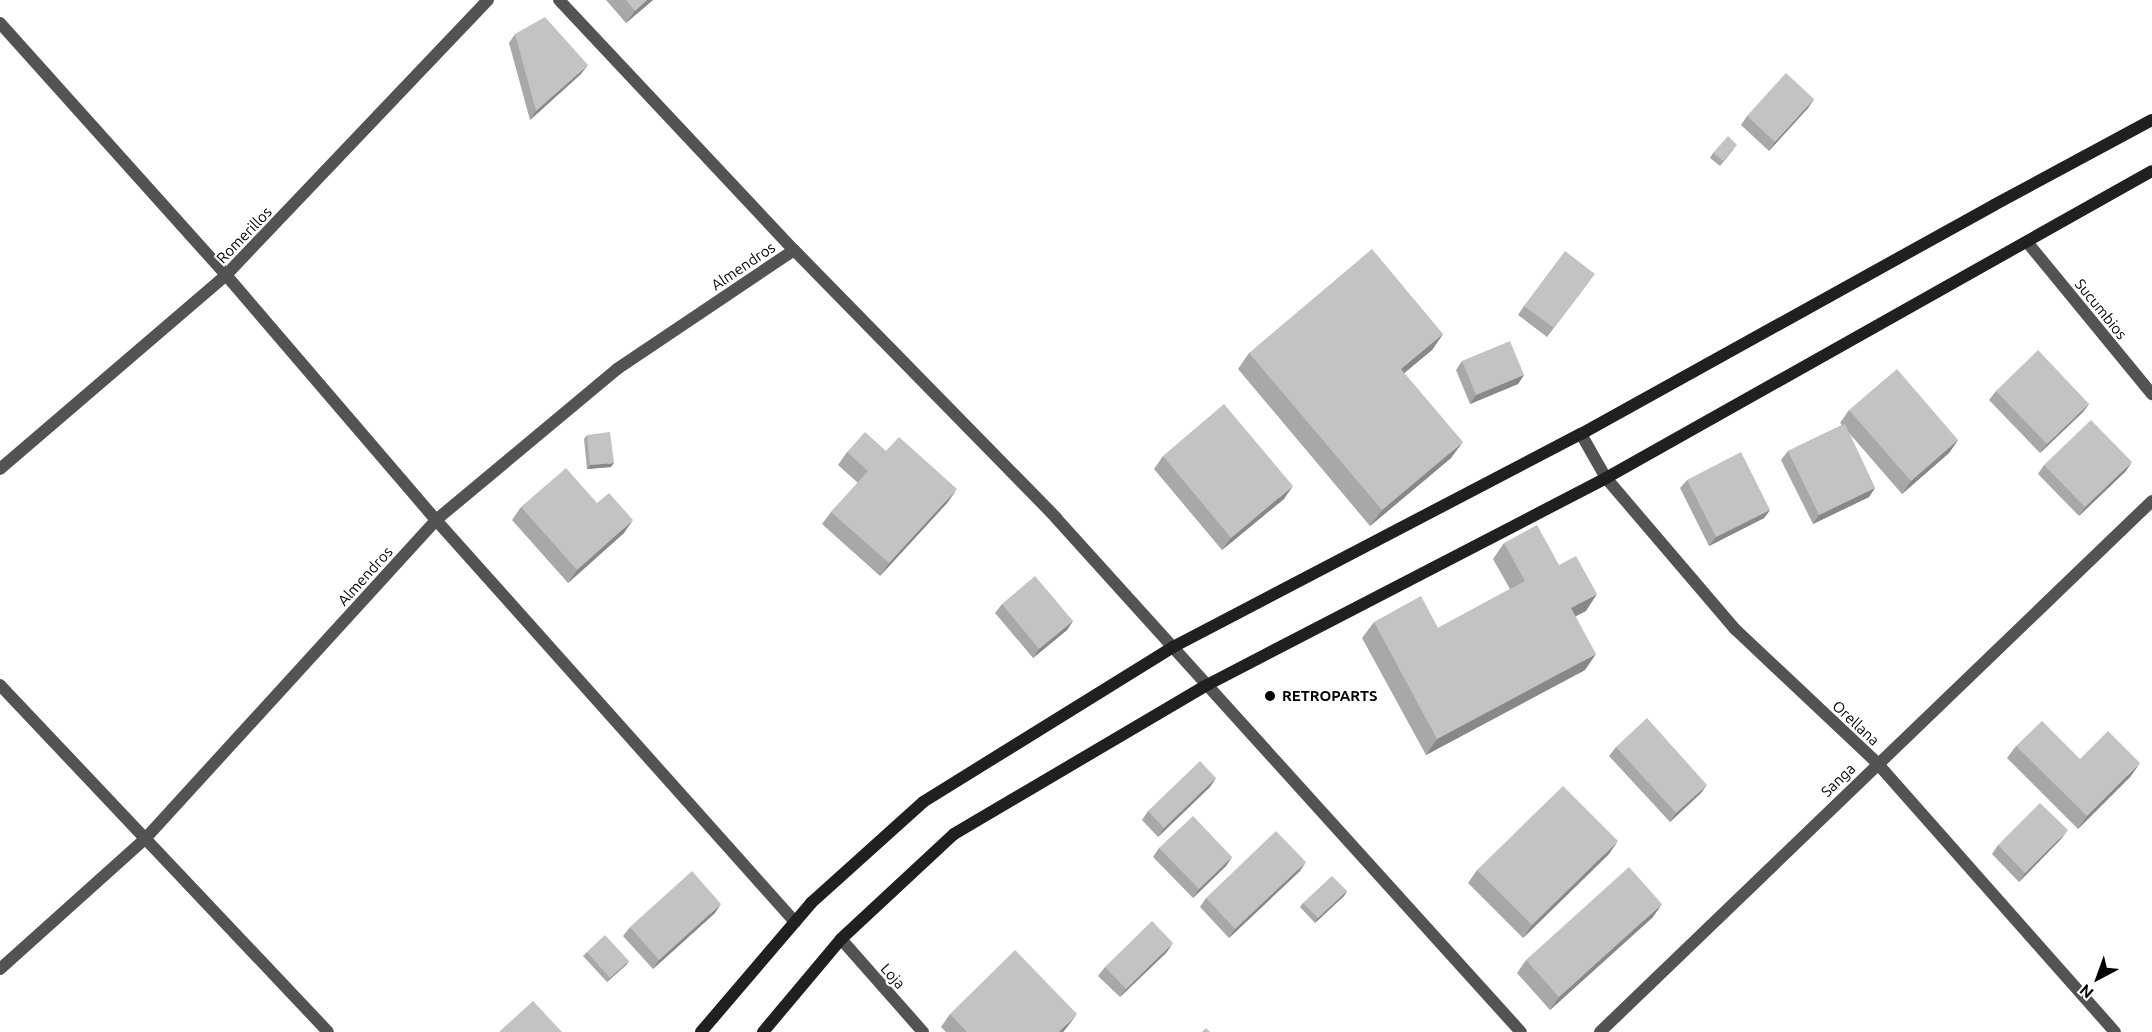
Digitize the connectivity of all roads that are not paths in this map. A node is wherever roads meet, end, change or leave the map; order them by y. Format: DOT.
graph roads {
  1 [pos="488,0"];
  2 [pos="559,0"];
  3 [pos="0,23"];
  4 [pos="2152,120"];
  5 [pos="2152,171"];
  6 [pos="2027,242"];
  7 [pos="794,250"];
  8 [pos="226,275"];
  9 [pos="2152,394"];
  10 [pos="1581,434"];
  11 [pos="0,469"];
  12 [pos="1606,478"];
  13 [pos="2152,501"];
  14 [pos="436,520"];
  15 [pos="1173,647"];
  16 [pos="0,685"];
  17 [pos="1207,686"];
  18 [pos="1877,763"];
  19 [pos="144,840"];
  20 [pos="795,922"];
  21 [pos="841,939"];
  22 [pos="0,969"];
  23 [pos="328,1032"];
  24 [pos="701,1032"];
  25 [pos="763,1032"];
  26 [pos="923,1032"];
  27 [pos="1521,1032"];
  28 [pos="1600,1032"];
  29 [pos="2115,1032"];
  1 -- 8 [label="street, Romerillos"];
  2 -- 7 [label="street"];
  3 -- 8 [label="street"];
  4 -- 10 [label="main road"];
  5 -- 6 [label="main road"];
  6 -- 9 [label="street, Sucumbios"];
  6 -- 12 [label="main road"];
  7 -- 14 [label="street, Almendros"];
  7 -- 15 [label="street"];
  8 -- 11 [label="street, Romerillos"];
  8 -- 14 [label="street"];
  10 -- 12 [label="street, Orellana"];
  10 -- 15 [label="main road"];
  12 -- 17 [label="main road"];
  12 -- 18 [label="street, Orellana"];
  13 -- 18 [label="street, Sanga"];
  14 -- 19 [label="street, Almendros"];
  14 -- 20 [label="street"];
  15 -- 17 [label="street"];
  15 -- 20 [label="main road"];
  16 -- 19 [label="street"];
  17 -- 21 [label="main road"];
  17 -- 27 [label="street"];
  18 -- 28 [label="street, Sanga"];
  18 -- 29 [label="street, Orellana"];
  19 -- 22 [label="street, Almendros"];
  19 -- 23 [label="street"];
  20 -- 24 [label="main road"];
  21 -- 25 [label="main road"];
  21 -- 26 [label="street, Loja"];
}
